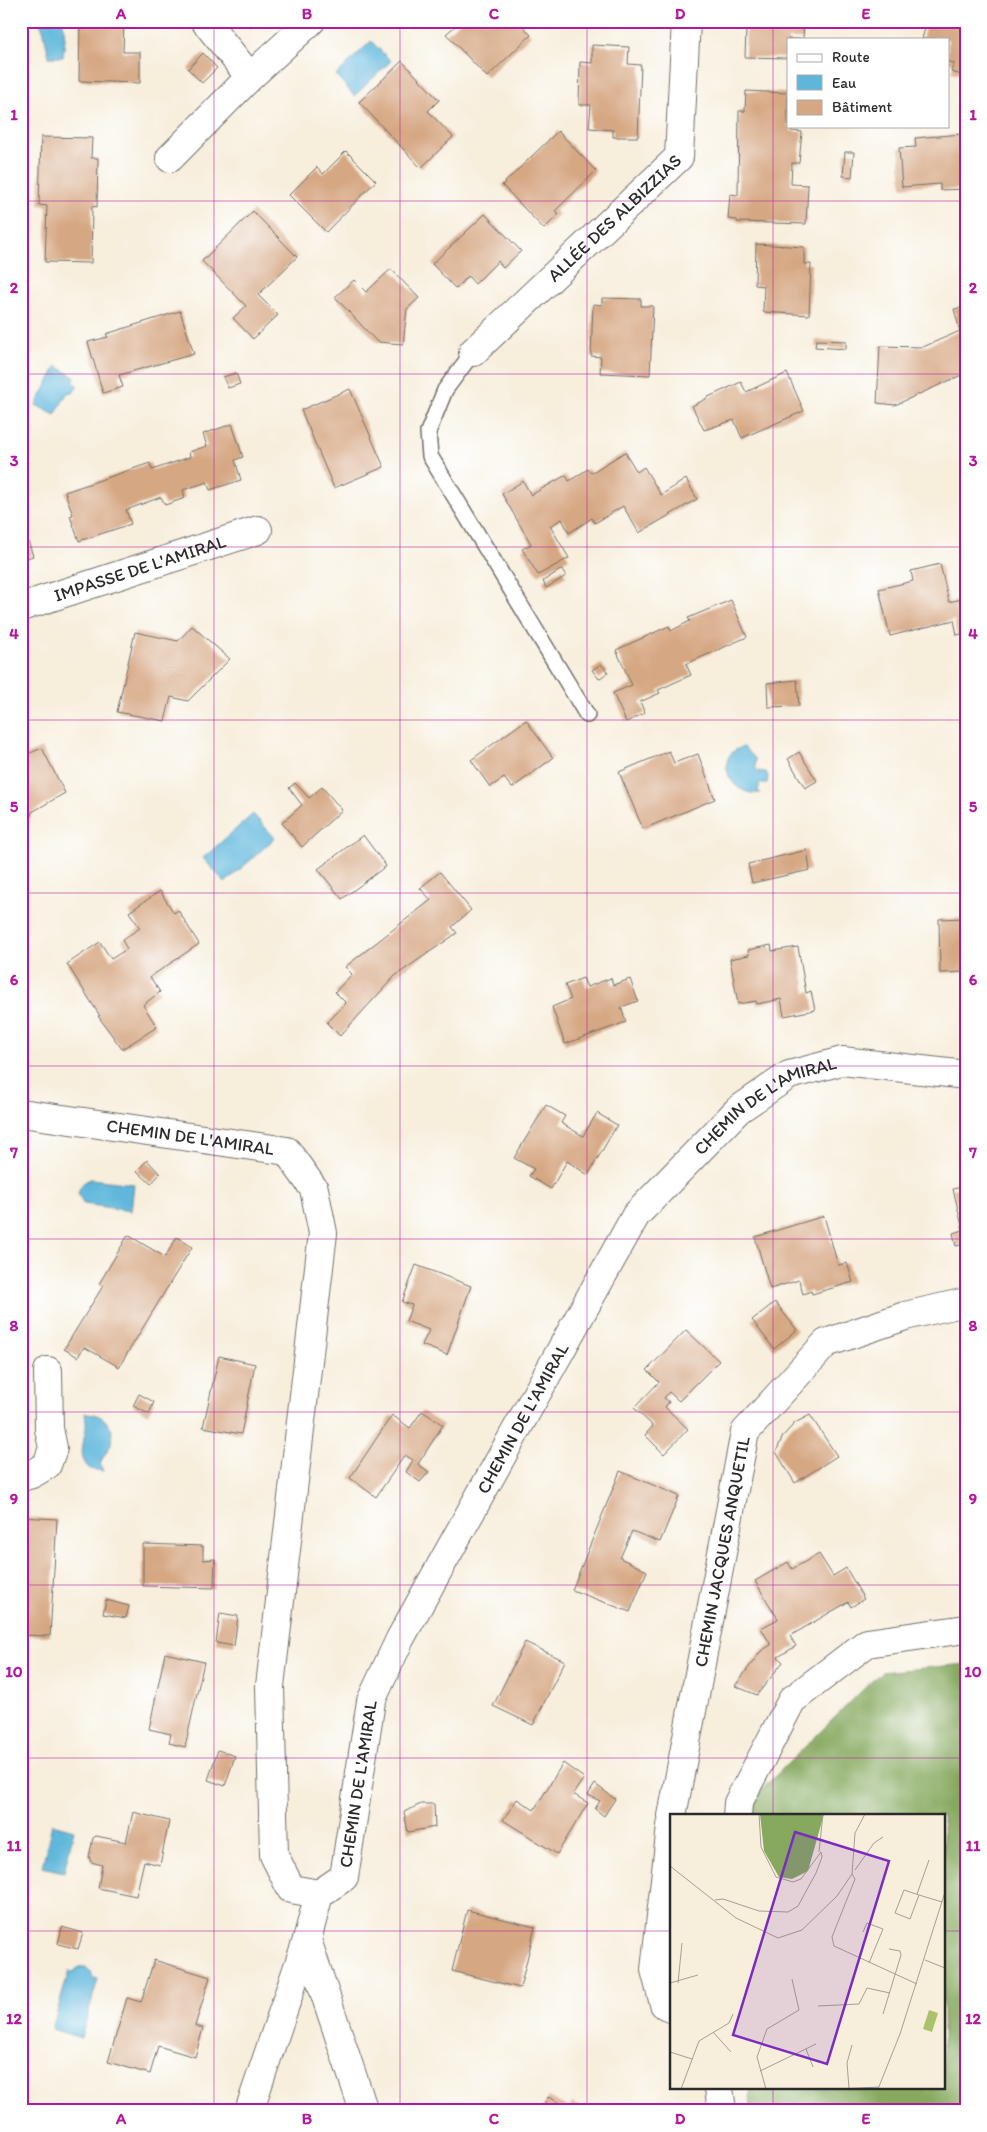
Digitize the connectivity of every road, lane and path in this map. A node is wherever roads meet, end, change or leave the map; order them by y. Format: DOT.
graph roads {
  1 [pos="205,21"];
  2 [pos="311,21"];
  3 [pos="686,21"];
  4 [pos="250,77"];
  5 [pos="170,158"];
  6 [pos="472,352"];
  7 [pos="258,530"];
  8 [pos="21,608"];
  9 [pos="587,715"];
  10 [pos="966,1076"];
  11 [pos="21,1112"];
  12 [pos="966,1302"];
  13 [pos="48,1370"];
  14 [pos="21,1477"];
  15 [pos="966,1629"];
  16 [pos="672,1814"];
  17 [pos="737,1814"];
  18 [pos="670,1835"];
  19 [pos="319,1894"];
  20 [pos="307,1940"];
  21 [pos="670,2007"];
  22 [pos="719,2090"];
  23 [pos="249,2111"];
  24 [pos="364,2111"];
  25 [pos="722,2111"];
  1 -- 4 [label="street"];
  2 -- 4 [label="street"];
  3 -- 6 [label="street, ALLÉE DES ALBIZZIAS"];
  4 -- 5 [label="street"];
  6 -- 9 [label="lane"];
  7 -- 8 [label="street, IMPASSE DE L'AMIRAL"];
  10 -- 19 [label="street, CHEMIN DE L'AMIRAL"];
  11 -- 19 [label="street, CHEMIN DE L'AMIRAL"];
  12 -- 16 [label="street, CHEMIN JACQUES ANQUETIL"];
  13 -- 14 [label="street"];
  15 -- 17 [label="street"];
  18 -- 21 [label="street"];
  19 -- 20 [label="street"];
  20 -- 23 [label="street"];
  20 -- 24 [label="street"];
  22 -- 25 [label="street"];
}
